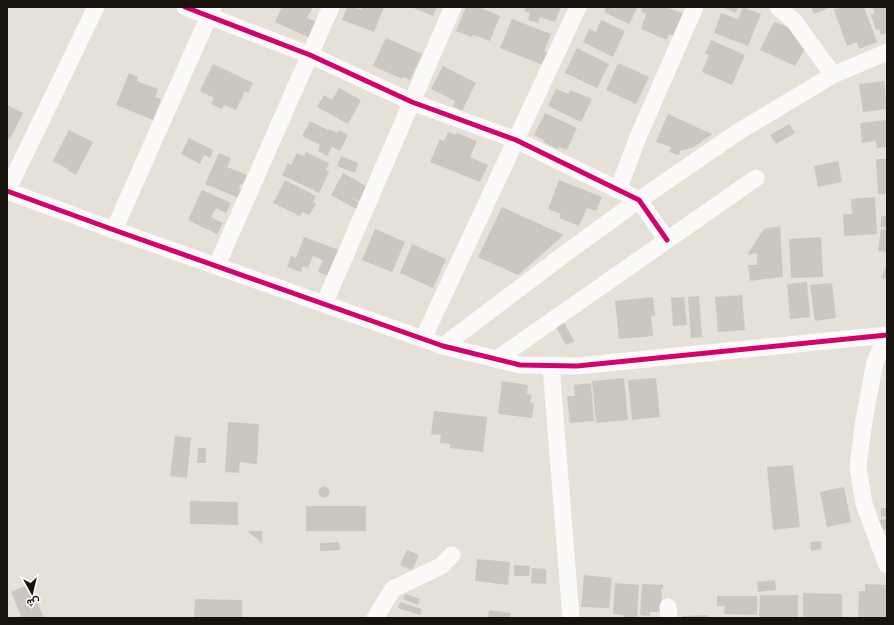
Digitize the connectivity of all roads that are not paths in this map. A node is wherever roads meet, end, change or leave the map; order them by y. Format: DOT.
graph roads {
  1 [pos="96,7"];
  2 [pos="185,7"];
  3 [pos="331,7"];
  4 [pos="453,7"];
  5 [pos="578,7"];
  6 [pos="695,7"];
  7 [pos="778,7"];
  8 [pos="211,12"];
  9 [pos="887,52"];
  10 [pos="310,55"];
  11 [pos="834,75"];
  12 [pos="412,102"];
  13 [pos="516,140"];
  14 [pos="756,178"];
  15 [pos="618,190"];
  16 [pos="7,191"];
  17 [pos="639,200"];
  18 [pos="114,230"];
  19 [pos="667,240"];
  20 [pos="217,266"];
  21 [pos="324,304"];
  22 [pos="887,335"];
  23 [pos="423,338"];
  24 [pos="443,346"];
  25 [pos="497,360"];
  26 [pos="550,366"];
  27 [pos="452,555"];
  28 [pos="887,565"];
  29 [pos="375,618"];
  30 [pos="571,618"];
  1 -- 16 [label="street"];
  2 -- 8 [label="street"];
  3 -- 10 [label="street"];
  4 -- 12 [label="street"];
  5 -- 13 [label="street"];
  6 -- 15 [label="street"];
  7 -- 11 [label="street"];
  8 -- 10 [label="street"];
  8 -- 18 [label="street"];
  9 -- 11 [label="street"];
  10 -- 12 [label="street"];
  10 -- 20 [label="street"];
  11 -- 17 [label="street"];
  12 -- 13 [label="street"];
  12 -- 21 [label="street"];
  13 -- 15 [label="street"];
  13 -- 23 [label="street"];
  14 -- 19 [label="street"];
  15 -- 17 [label="street"];
  16 -- 18 [label="street"];
  17 -- 19 [label="street"];
  17 -- 24 [label="street"];
  18 -- 20 [label="street"];
  19 -- 25 [label="street"];
  20 -- 21 [label="street"];
  21 -- 23 [label="street"];
  22 -- 26 [label="street"];
  22 -- 28 [label="street"];
  23 -- 24 [label="street"];
  24 -- 25 [label="street"];
  25 -- 26 [label="street"];
  26 -- 30 [label="street"];
  27 -- 29 [label="street"];
}
